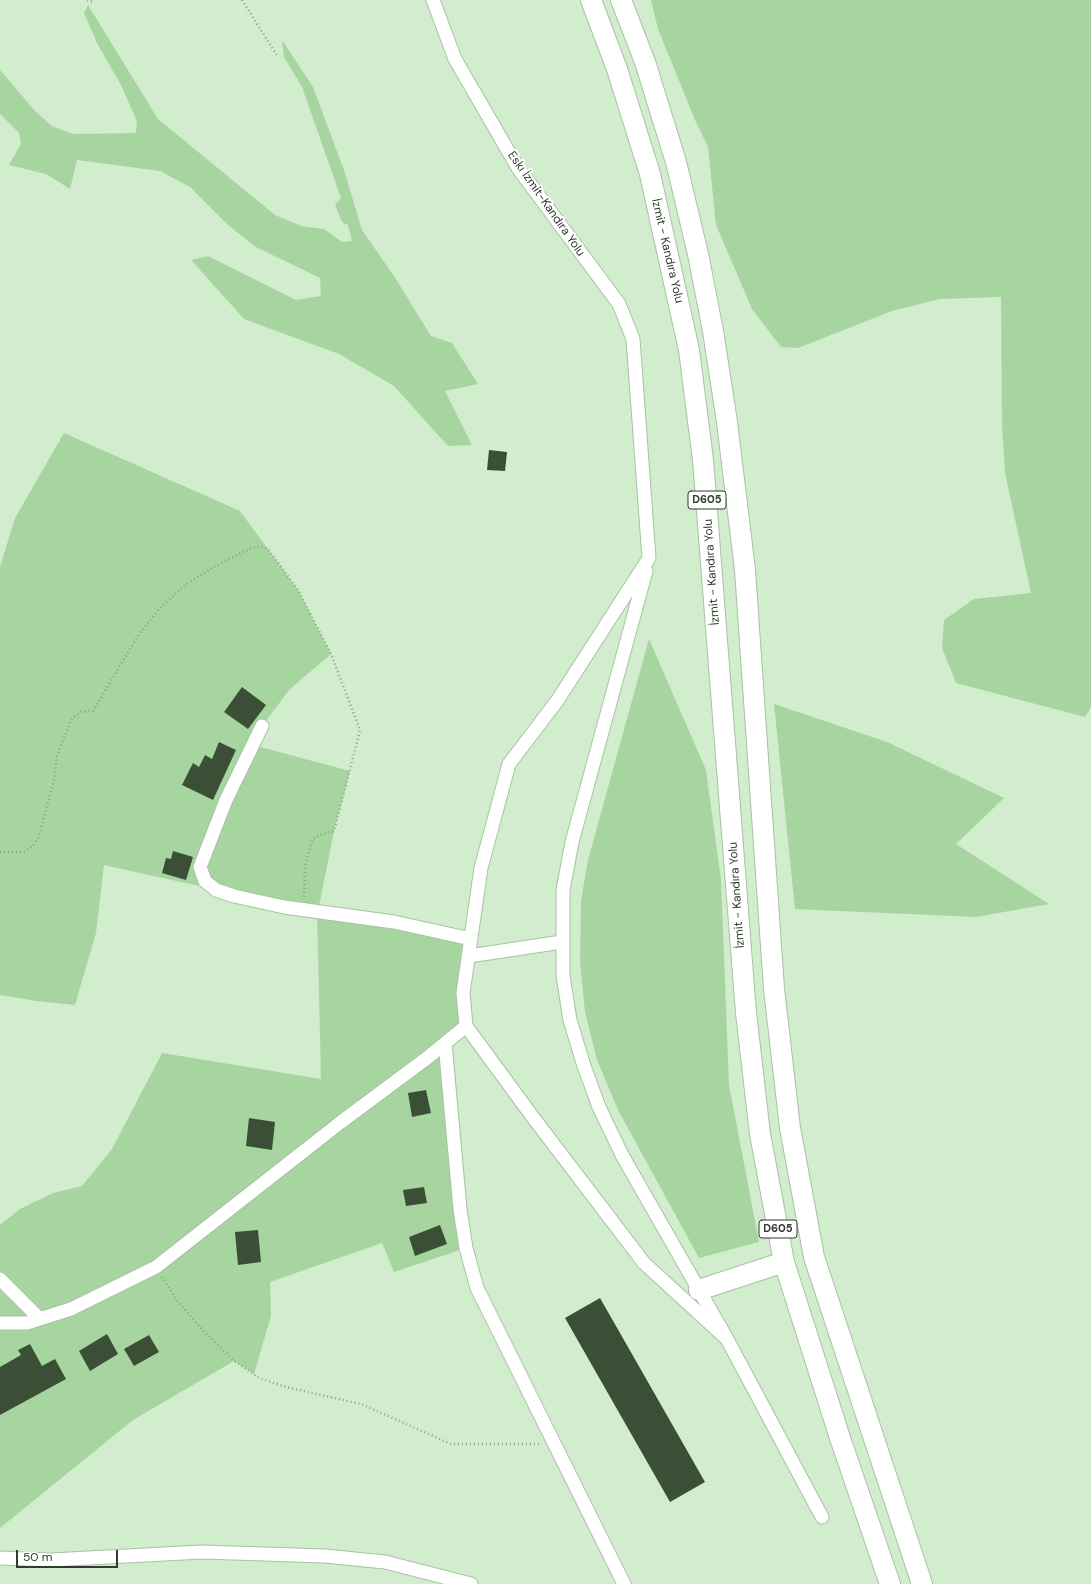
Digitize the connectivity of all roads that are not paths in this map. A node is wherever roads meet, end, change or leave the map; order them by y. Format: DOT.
graph roads {
  1 [pos="433,0"];
  2 [pos="591,0"];
  3 [pos="621,0"];
  4 [pos="649,558"];
  5 [pos="262,726"];
  6 [pos="472,939"];
  7 [pos="562,942"];
  8 [pos="469,956"];
  9 [pos="466,1026"];
  10 [pos="445,1043"];
  11 [pos="784,1262"];
  12 [pos="0,1279"];
  13 [pos="699,1290"];
  14 [pos="40,1319"];
  15 [pos="0,1323"];
  16 [pos="727,1339"];
  17 [pos="822,1517"];
  18 [pos="0,1558"];
  19 [pos="471,1584"];
  20 [pos="624,1584"];
  21 [pos="890,1584"];
  22 [pos="922,1584"];
  1 -- 4 [label="street, Eskı İzmit-Kandıra Yolu"];
  2 -- 11 [label="highway, İzmit - Kandıra Yolu / D605"];
  3 -- 22 [label="highway"];
  4 -- 6 [label="street"];
  4 -- 7 [label="street"];
  5 -- 6 [label="street"];
  6 -- 8 [label="street"];
  7 -- 8 [label="street"];
  7 -- 13 [label="street"];
  8 -- 9 [label="street"];
  9 -- 10 [label="street"];
  9 -- 16 [label="street"];
  10 -- 14 [label="street"];
  10 -- 20 [label="street"];
  11 -- 13 [label="highway"];
  11 -- 21 [label="highway, D605"];
  12 -- 14 [label="street"];
  13 -- 16 [label="street"];
  14 -- 15 [label="street"];
  16 -- 17 [label="street"];
  18 -- 19 [label="street"];
}
